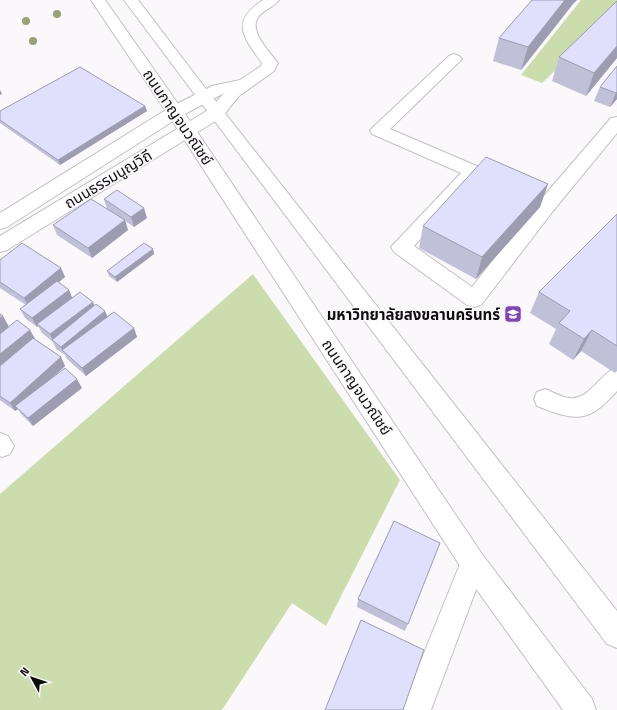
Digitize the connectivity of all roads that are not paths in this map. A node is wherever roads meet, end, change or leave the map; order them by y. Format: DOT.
graph roads {
  1 [pos="98,0"];
  2 [pos="131,0"];
  3 [pos="272,0"];
  4 [pos="454,58"];
  5 [pos="242,85"];
  6 [pos="203,96"];
  7 [pos="175,112"];
  8 [pos="216,113"];
  9 [pos="617,122"];
  10 [pos="187,130"];
  11 [pos="473,171"];
  12 [pos="546,206"];
  13 [pos="0,222"];
  14 [pos="0,245"];
  15 [pos="617,376"];
  16 [pos="545,398"];
  17 [pos="473,562"];
  18 [pos="617,634"];
  19 [pos="416,710"];
  20 [pos="581,710"];
  1 -- 7 [label="main road, ถนนกาญจนวณิชย์"];
  2 -- 6 [label="main road, ถนนกาญจนวณิชย์"];
  3 -- 5 [label="main road"];
  4 -- 11 [label="main road"];
  5 -- 6 [label="main road, ถนนธรรมนูญวิถี"];
  5 -- 8 [label="main road"];
  6 -- 7 [label="main road, ถนนธรรมนูญวิถี"];
  6 -- 8 [label="main road, ถนนกาญจนวณิชย์"];
  7 -- 10 [label="main road, ถนนกาญจนวณิชย์"];
  7 -- 13 [label="main road, ถนนธรรมนูญวิถี"];
  8 -- 10 [label="main road, ถนนธรรมนูญวิถี"];
  8 -- 18 [label="main road, ถนนกาญจนวณิชย์"];
  9 -- 12 [label="main road"];
  10 -- 14 [label="main road, ถนนธรรมนูญวิถี"];
  10 -- 17 [label="main road, ถนนกาญจนวณิชย์"];
  11 -- 12 [label="main road"];
  11 -- 12 [label="main road"];
  15 -- 16 [label="main road"];
  17 -- 19 [label="main road"];
  17 -- 20 [label="main road, ถนนกาญจนวณิชย์"];
}
